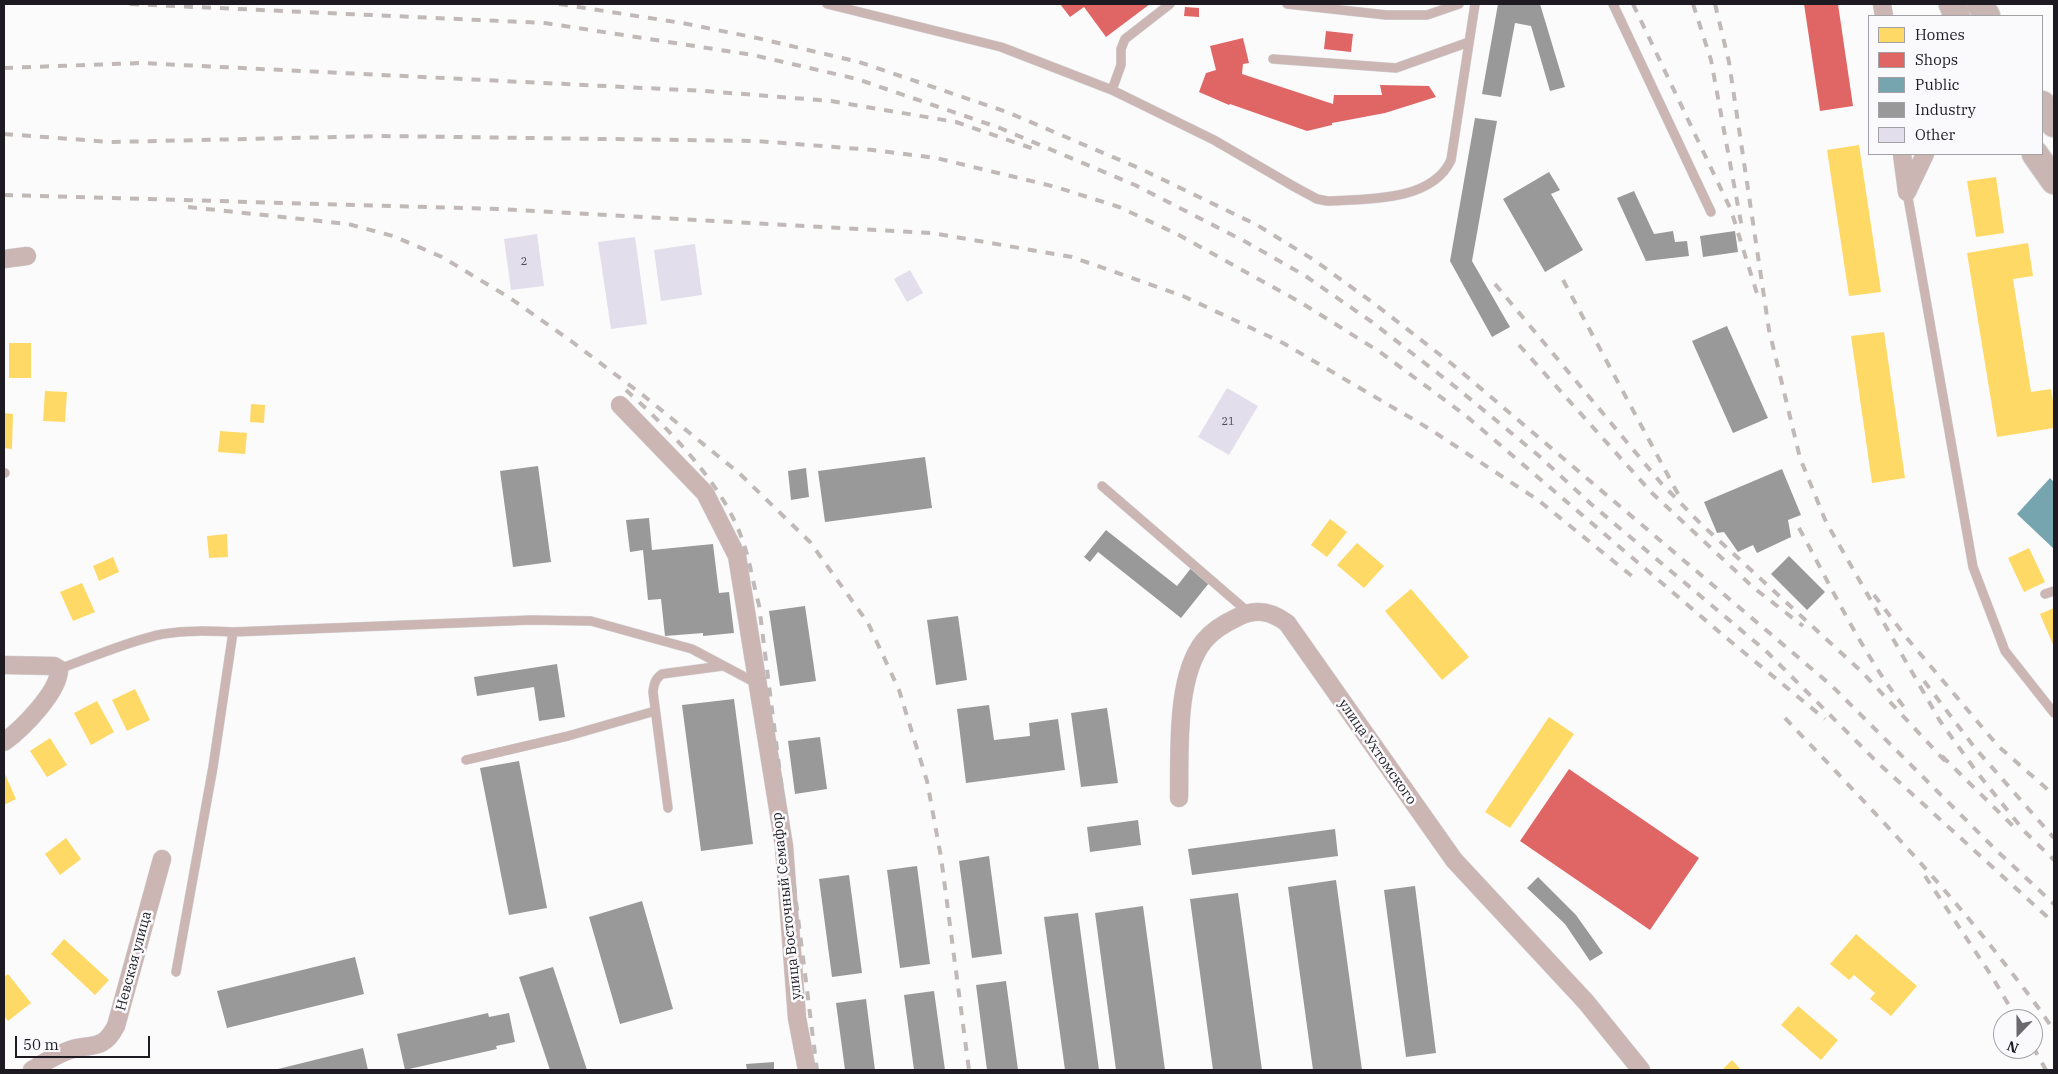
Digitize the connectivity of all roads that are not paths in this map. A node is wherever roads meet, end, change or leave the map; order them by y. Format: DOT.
graph roads {
  1 [pos="825,4"];
  2 [pos="1170,4"];
  3 [pos="1287,4"];
  4 [pos="1459,4"];
  5 [pos="1475,4"];
  6 [pos="1613,4"];
  7 [pos="1980,4"];
  8 [pos="1986,15"];
  9 [pos="1469,42"];
  10 [pos="1273,60"];
  11 [pos="1112,90"];
  12 [pos="2043,106"];
  13 [pos="2054,124"];
  14 [pos="1902,155"];
  15 [pos="1925,155"];
  16 [pos="2037,155"];
  17 [pos="2054,181"];
  18 [pos="1907,192"];
  19 [pos="1711,212"];
  20 [pos="28,256"];
  21 [pos="4,259"];
  22 [pos="620,406"];
  23 [pos="1102,486"];
  24 [pos="2054,590"];
  25 [pos="2045,594"];
  26 [pos="1248,612"];
  27 [pos="233,632"];
  28 [pos="4,665"];
  29 [pos="723,666"];
  30 [pos="59,669"];
  31 [pos="756,683"];
  32 [pos="655,711"];
  33 [pos="2054,713"];
  34 [pos="4,742"];
  35 [pos="466,760"];
  36 [pos="1179,798"];
  37 [pos="668,808"];
  38 [pos="162,859"];
  39 [pos="176,972"];
  40 [pos="32,1070"];
  41 [pos="807,1070"];
  42 [pos="1641,1070"];
  1 -- 11 [label="lane"];
  2 -- 11 [label="lane"];
  3 -- 4 [label="lane"];
  5 -- 9 [label="lane"];
  6 -- 19 [label="lane"];
  7 -- 8 [label="main road"];
  9 -- 10 [label="lane"];
  9 -- 11 [label="lane"];
  12 -- 13 [label="main road"];
  14 -- 18 [label="street"];
  15 -- 18 [label="street"];
  16 -- 17 [label="main road"];
  18 -- 33 [label="lane"];
  20 -- 21 [label="street"];
  22 -- 31 [label="street, улица Восточный Семафор"];
  23 -- 26 [label="lane"];
  24 -- 25 [label="lane"];
  26 -- 36 [label="street"];
  26 -- 42 [label="street, улица Ухтомского"];
  27 -- 29 [label="lane"];
  27 -- 30 [label="lane"];
  27 -- 39 [label="lane"];
  28 -- 30 [label="street"];
  29 -- 31 [label="lane"];
  29 -- 32 [label="lane"];
  30 -- 34 [label="street"];
  31 -- 41 [label="street, улица Восточный Семафор"];
  32 -- 35 [label="lane"];
  32 -- 37 [label="lane"];
  38 -- 40 [label="street, Невская улица"];
}
